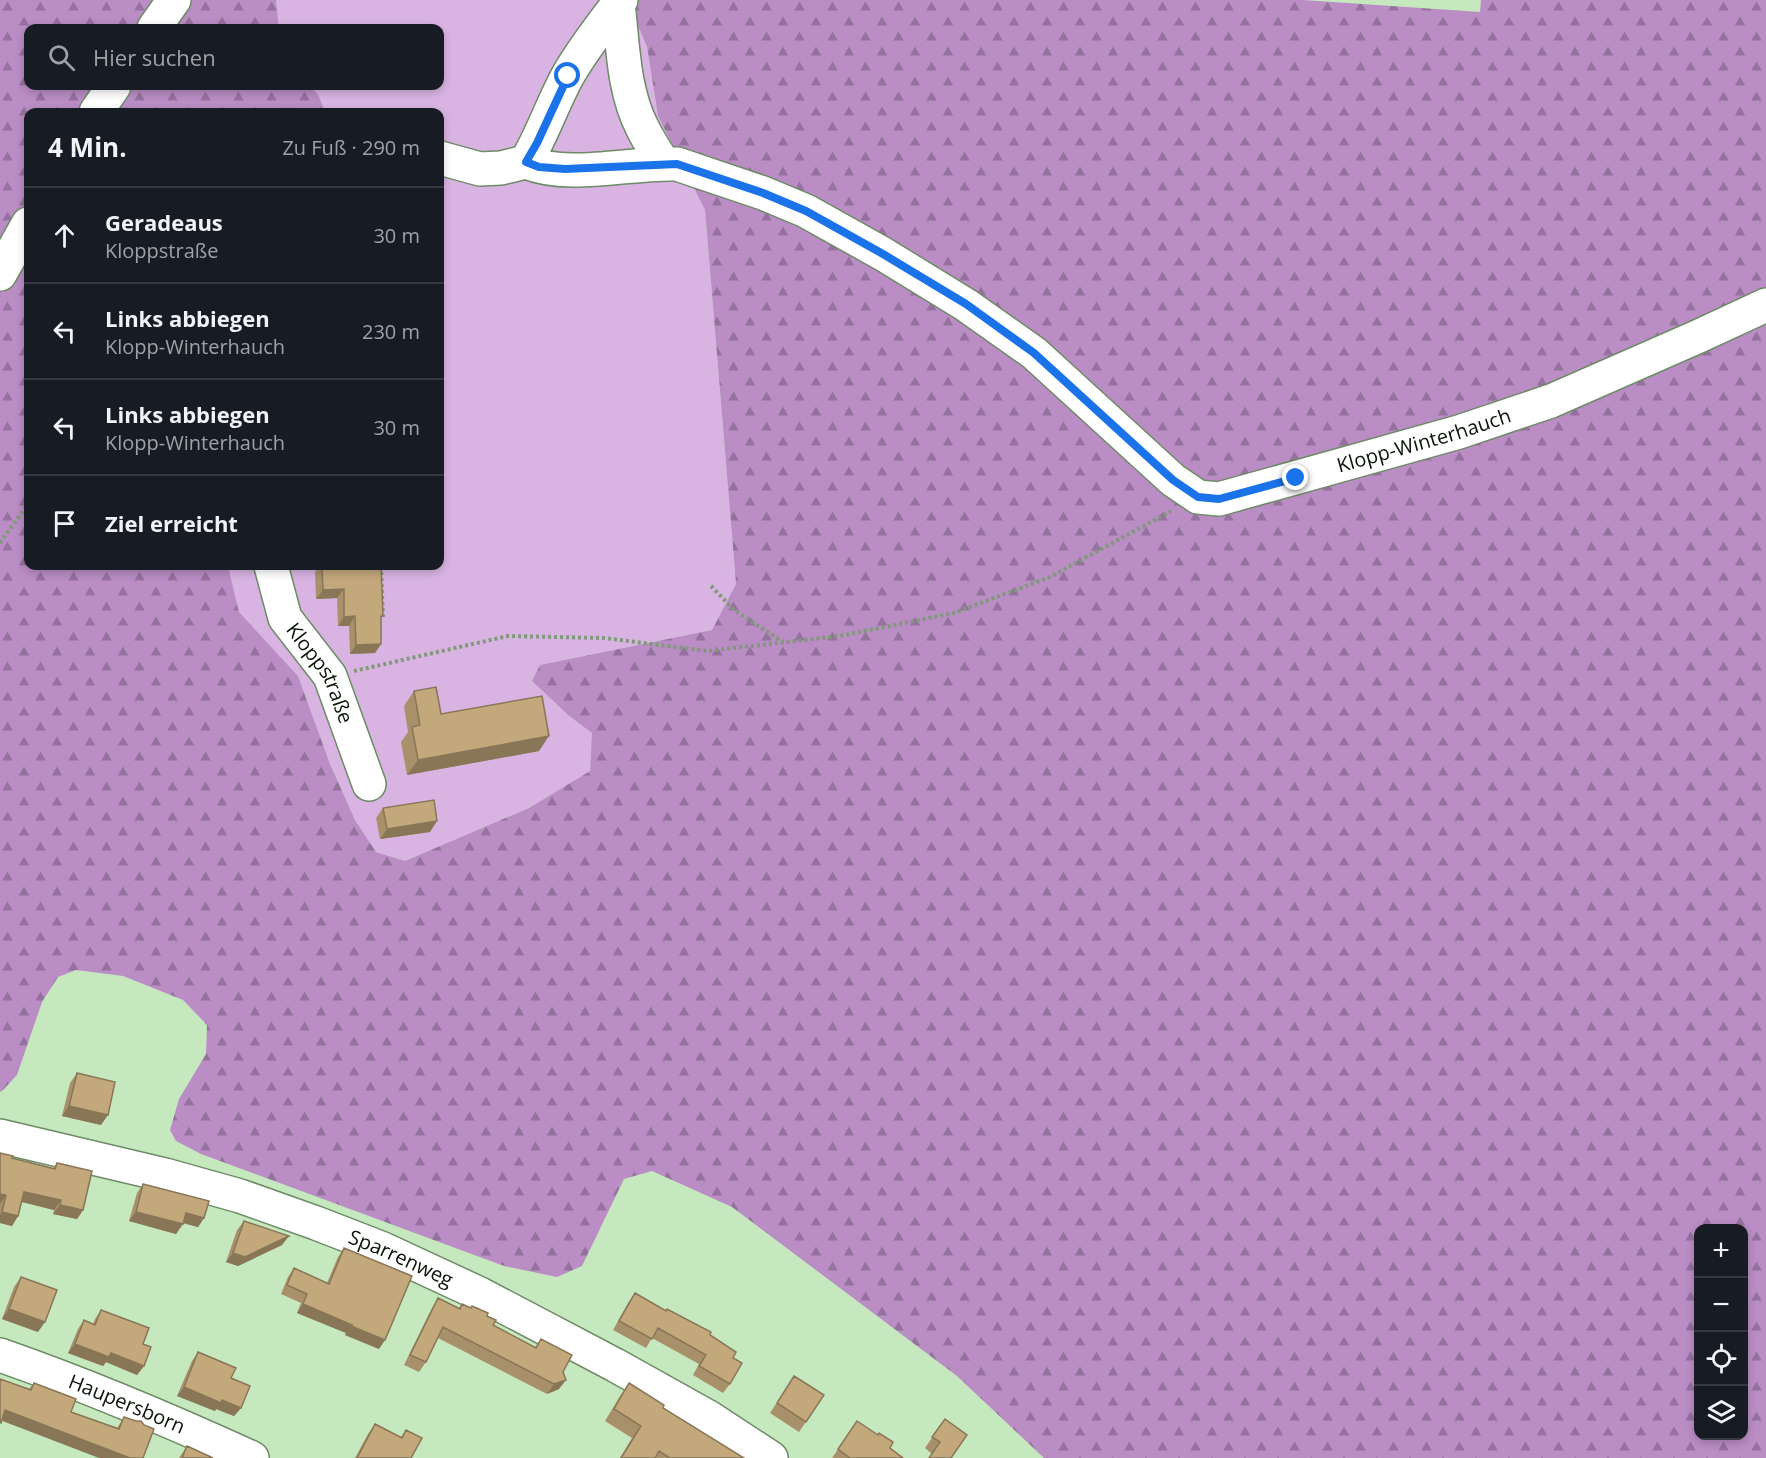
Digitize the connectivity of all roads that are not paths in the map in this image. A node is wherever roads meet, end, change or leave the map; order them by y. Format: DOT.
graph roads {
  1 [pos="174,0"];
  2 [pos="619,2"];
  3 [pos="157,24"];
  4 [pos="111,90"];
  5 [pos="99,108"];
  6 [pos="444,159"];
  7 [pos="526,162"];
  8 [pos="663,163"];
  9 [pos="24,231"];
  10 [pos="0,274"];
  11 [pos="1766,305"];
  12 [pos="272,570"];
  13 [pos="369,784"];
  14 [pos="0,1136"];
  15 [pos="0,1355"];
  16 [pos="252,1458"];
  17 [pos="771,1458"];
  1 -- 3 [label="street"];
  2 -- 7 [label="street"];
  2 -- 8 [label="street"];
  4 -- 5 [label="street"];
  6 -- 7 [label="street"];
  7 -- 8 [label="street"];
  8 -- 11 [label="street, Klopp-Winterhauch"];
  9 -- 10 [label="street"];
  12 -- 13 [label="street, Kloppstraße"];
  14 -- 17 [label="street, Sparrenweg"];
  15 -- 16 [label="street, Haupersborn"];
}
